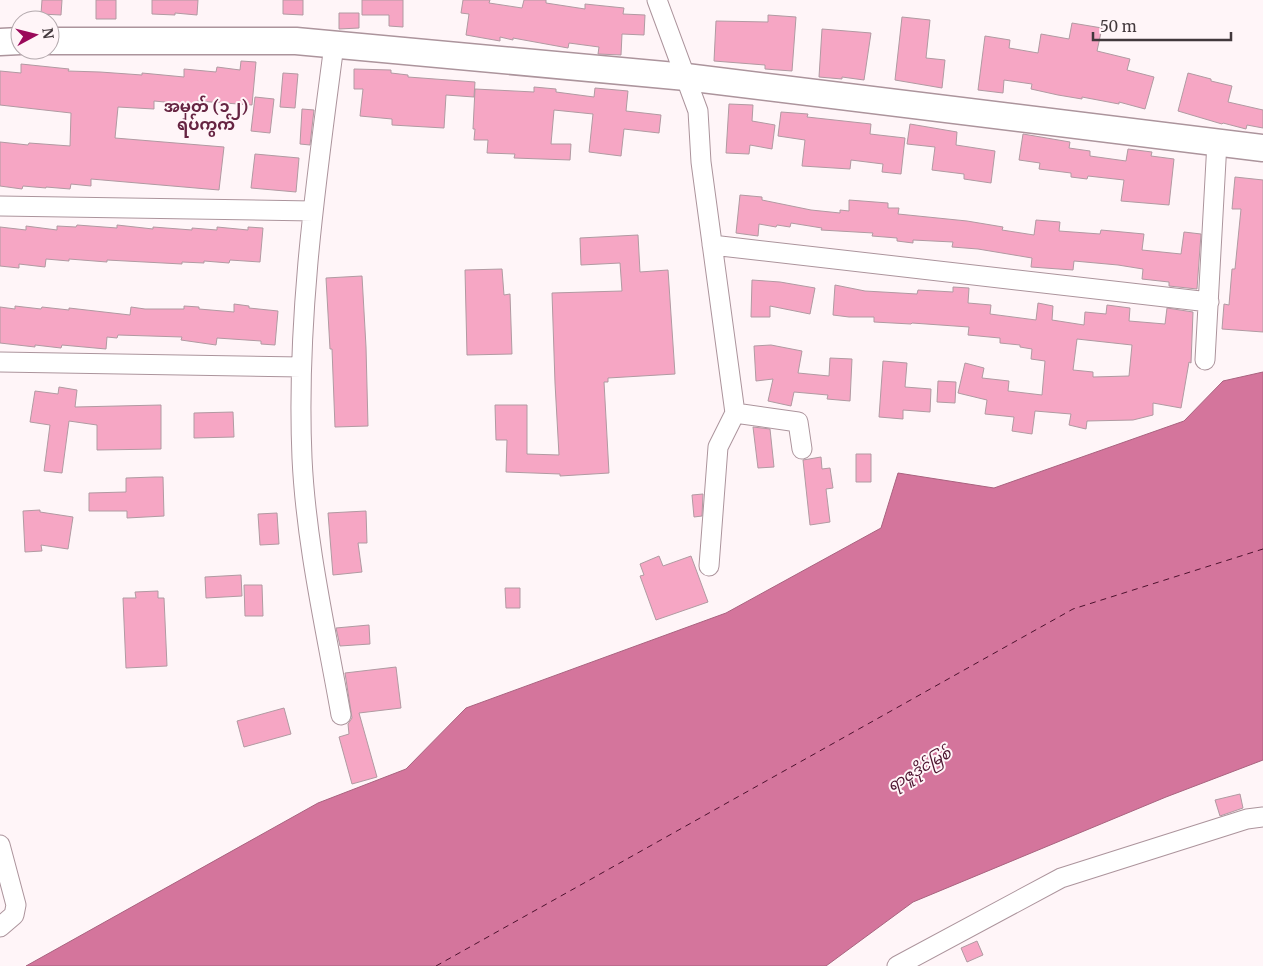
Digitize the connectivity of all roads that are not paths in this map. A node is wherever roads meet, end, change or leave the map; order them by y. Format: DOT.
graph roads {
  1 [pos="657,0"];
  2 [pos="60,42"];
  3 [pos="334,45"];
  4 [pos="686,77"];
  5 [pos="1217,142"];
  6 [pos="1263,148"];
  7 [pos="0,206"];
  8 [pos="313,211"];
  9 [pos="712,245"];
  10 [pos="1209,302"];
  11 [pos="1205,360"];
  12 [pos="0,362"];
  13 [pos="301,367"];
  14 [pos="735,413"];
  15 [pos="802,449"];
  16 [pos="709,566"];
  17 [pos="341,715"];
  18 [pos="1263,817"];
  19 [pos="0,845"];
  20 [pos="0,927"];
  21 [pos="896,966"];
  1 -- 4 [label="street"];
  2 -- 3 [label="street"];
  3 -- 4 [label="street"];
  3 -- 8 [label="street"];
  4 -- 5 [label="street"];
  4 -- 9 [label="street"];
  5 -- 6 [label="street"];
  5 -- 10 [label="street"];
  7 -- 8 [label="street"];
  8 -- 13 [label="street"];
  9 -- 10 [label="street"];
  9 -- 14 [label="street"];
  10 -- 11 [label="street"];
  12 -- 13 [label="street"];
  13 -- 17 [label="street"];
  14 -- 15 [label="street"];
  14 -- 16 [label="street"];
  18 -- 21 [label="street"];
  19 -- 20 [label="street"];
}
